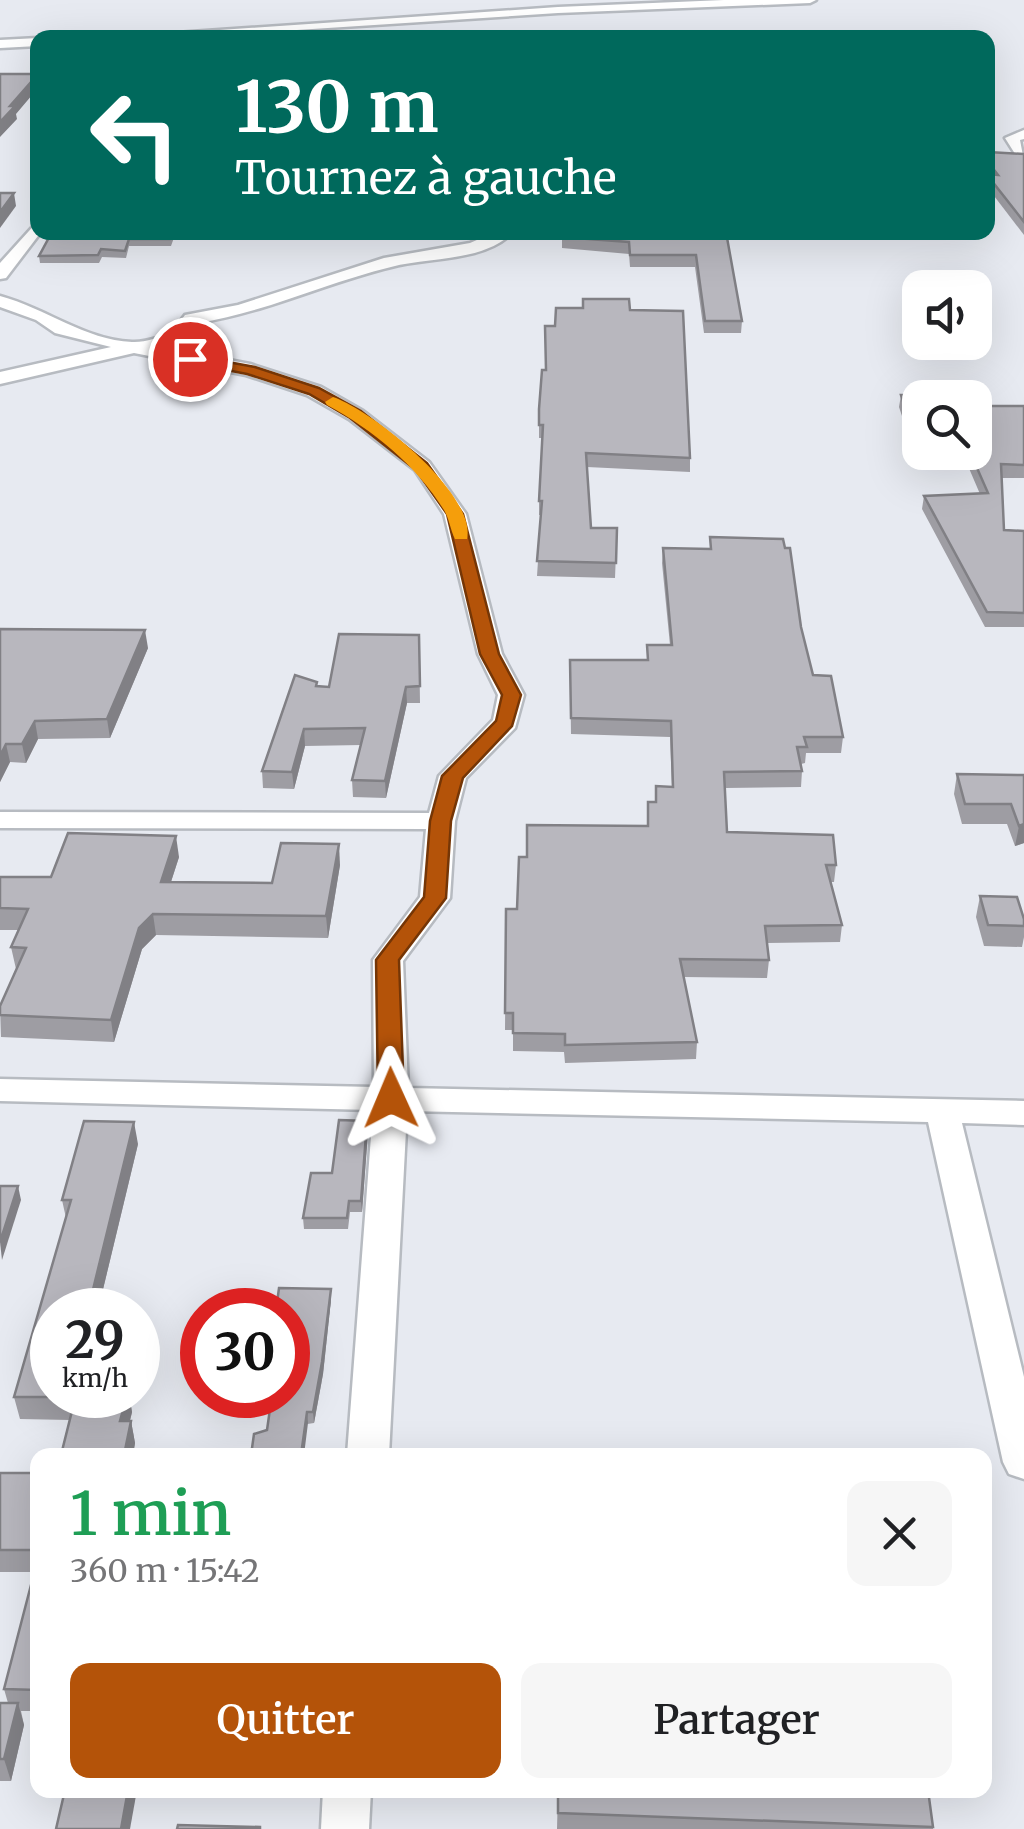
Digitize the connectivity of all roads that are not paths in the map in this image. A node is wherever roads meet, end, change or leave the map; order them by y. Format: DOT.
graph roads {
  1 [pos="810,0"];
  2 [pos="252,30"];
  3 [pos="30,42"];
  4 [pos="0,44"];
  5 [pos="1024,134"];
  6 [pos="1024,156"];
  7 [pos="30,236"];
  8 [pos="489,240"];
  9 [pos="0,274"];
  10 [pos="0,301"];
  11 [pos="130,347"];
  12 [pos="0,378"];
  13 [pos="0,820"];
  14 [pos="440,821"];
  15 [pos="0,1090"];
  16 [pos="391,1098"];
  17 [pos="942,1111"];
  18 [pos="1024,1112"];
  19 [pos="368,1448"];
  20 [pos="1024,1462"];
  21 [pos="347,1798"];
  22 [pos="345,1829"];
  1 -- 2 [label="street"];
  3 -- 4 [label="street"];
  5 -- 6 [label="street"];
  7 -- 9 [label="street"];
  8 -- 11 [label="street"];
  10 -- 11 [label="street"];
  11 -- 12 [label="street"];
  11 -- 14 [label="street"];
  13 -- 14 [label="street"];
  14 -- 16 [label="street"];
  15 -- 16 [label="street"];
  16 -- 17 [label="street"];
  16 -- 19 [label="street"];
  17 -- 18 [label="street"];
  17 -- 20 [label="street"];
  21 -- 22 [label="street"];
}
